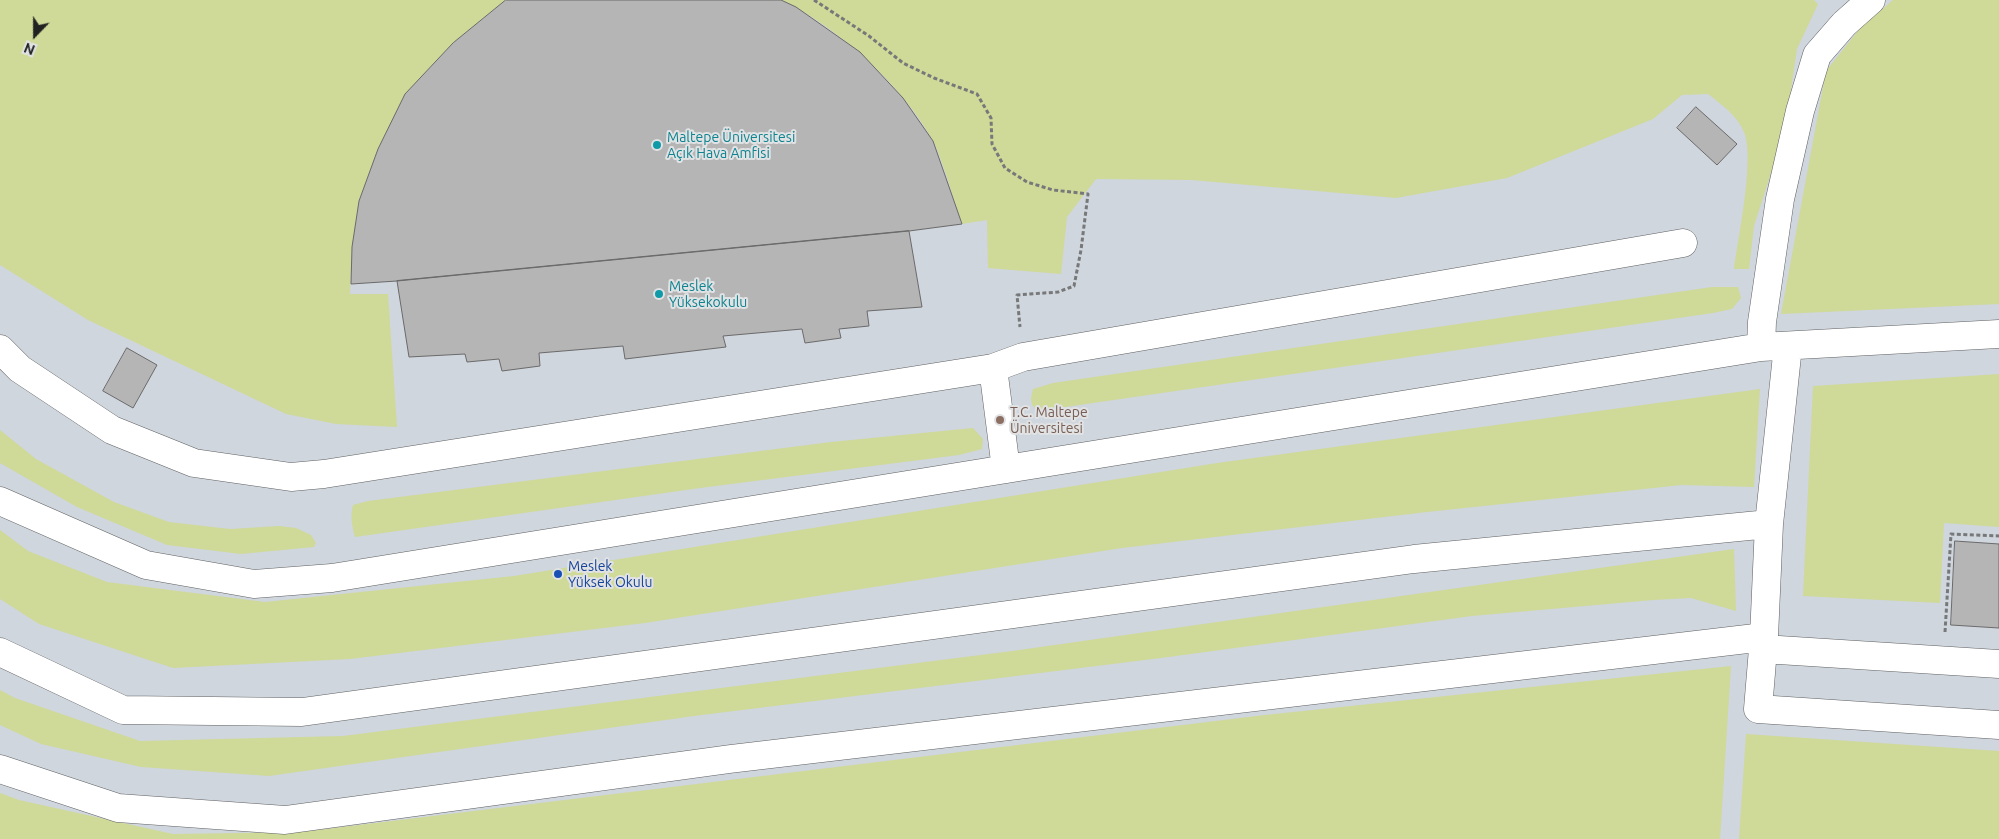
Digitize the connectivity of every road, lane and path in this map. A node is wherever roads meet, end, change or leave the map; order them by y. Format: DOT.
graph roads {
  1 [pos="814,0"];
  2 [pos="1871,0"];
  3 [pos="1683,244"];
  4 [pos="1999,334"];
  5 [pos="1788,346"];
  6 [pos="1761,347"];
  7 [pos="0,349"];
  8 [pos="1023,357"];
  9 [pos="993,368"];
  10 [pos="1006,469"];
  11 [pos="0,501"];
  12 [pos="1769,524"];
  13 [pos="1999,536"];
  14 [pos="1764,643"];
  15 [pos="0,652"];
  16 [pos="1944,661"];
  17 [pos="1999,664"];
  18 [pos="1999,725"];
  19 [pos="0,769"];
  1 -- 8 [label="path"];
  2 -- 6 [label="street"];
  3 -- 8 [label="street"];
  4 -- 5 [label="street"];
  5 -- 6 [label="street"];
  5 -- 12 [label="street"];
  6 -- 10 [label="street"];
  7 -- 9 [label="street"];
  8 -- 9 [label="street"];
  9 -- 10 [label="street"];
  10 -- 11 [label="street"];
  12 -- 14 [label="street"];
  12 -- 15 [label="street"];
  13 -- 16 [label="path"];
  14 -- 16 [label="street"];
  14 -- 18 [label="street"];
  14 -- 19 [label="street"];
  16 -- 17 [label="street"];
}
